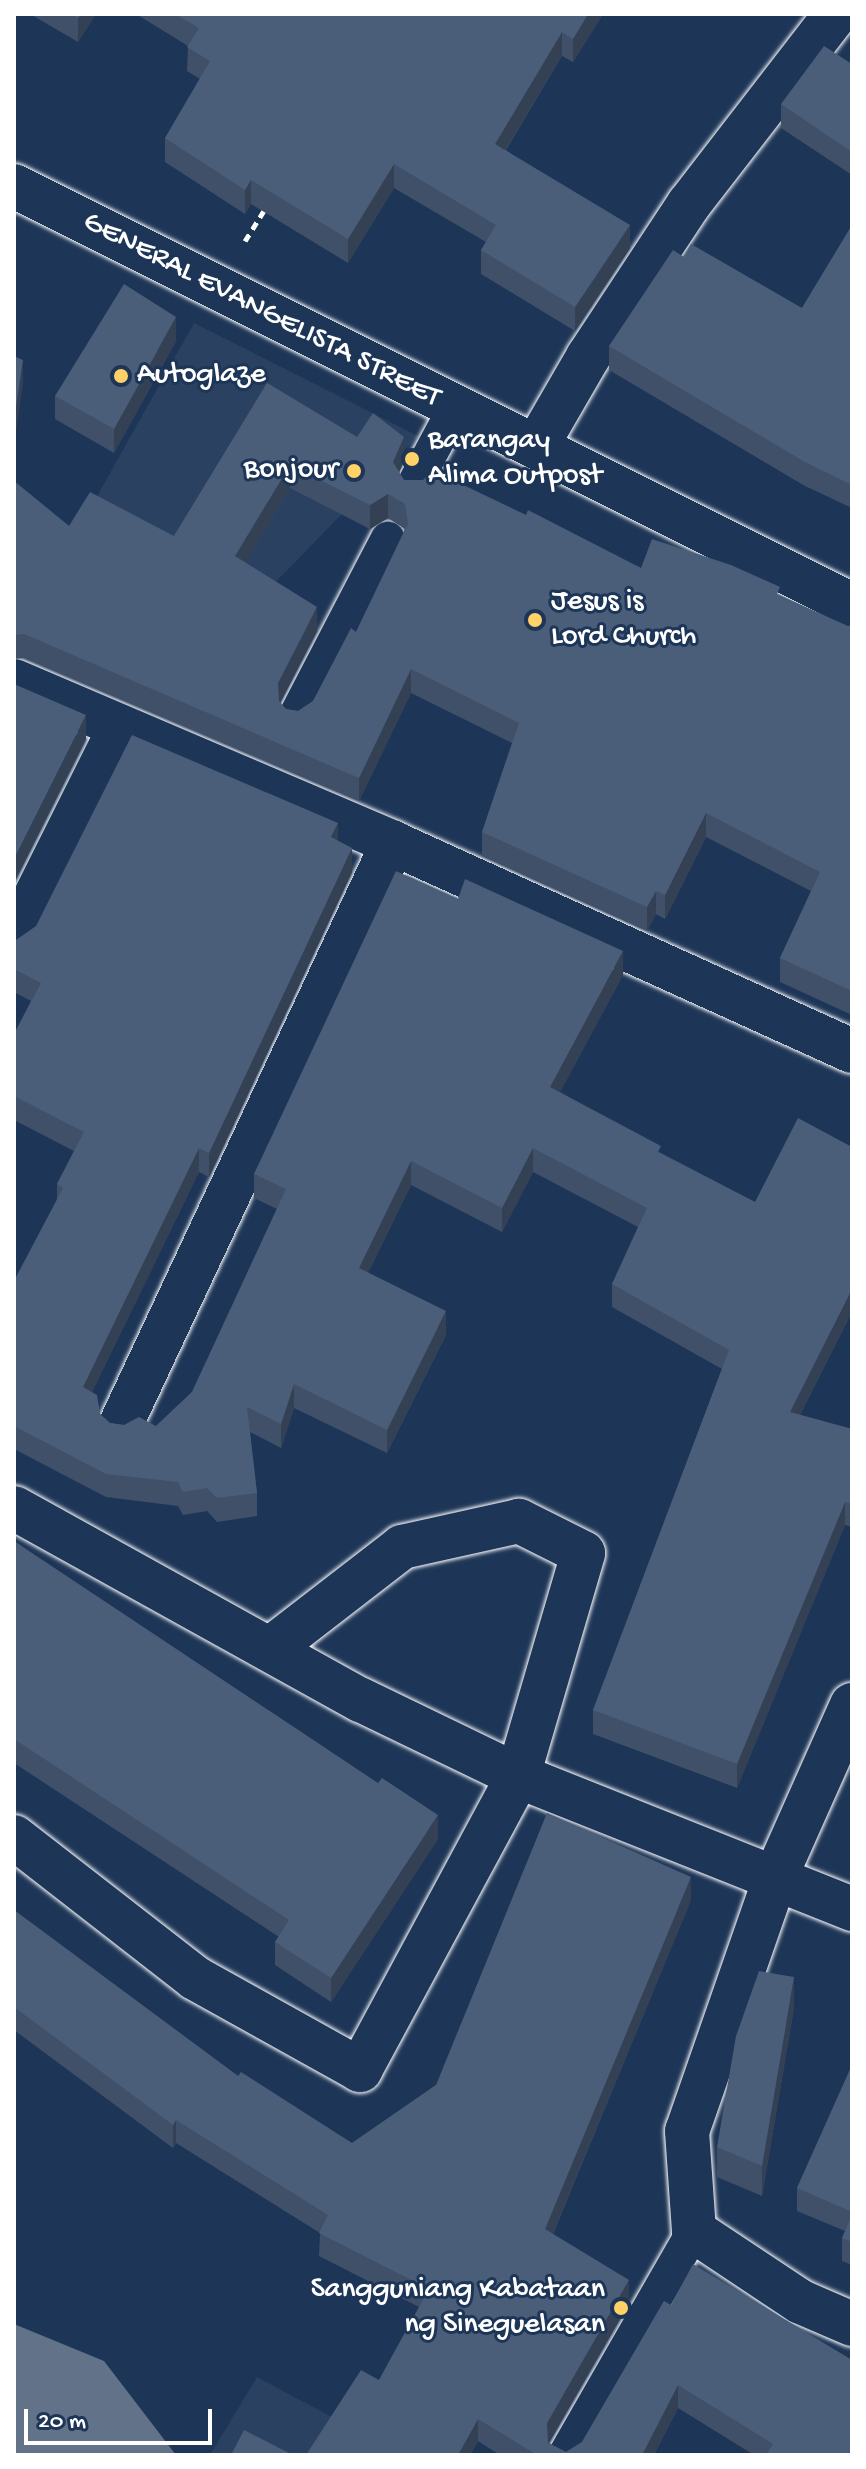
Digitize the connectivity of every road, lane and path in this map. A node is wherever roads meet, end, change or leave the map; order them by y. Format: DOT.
graph roads {
  1 [pos="836,14"];
  2 [pos="14,186"];
  3 [pos="273,197"];
  4 [pos="214,289"];
  5 [pos="455,408"];
  6 [pos="536,447"];
  7 [pos="413,486"];
  8 [pos="388,538"];
  9 [pos="852,605"];
  10 [pos="14,681"];
  11 [pos="296,715"];
  12 [pos="120,727"];
  13 [pos="393,843"];
  14 [pos="14,939"];
  15 [pos="852,1051"];
  16 [pos="121,1424"];
  17 [pos="14,1508"];
  18 [pos="270,1649"];
  19 [pos="852,1705"];
  20 [pos="518,1776"];
  21 [pos="14,1837"];
  22 [pos="776,1876"];
  23 [pos="852,1909"];
  24 [pos="694,2231"];
  25 [pos="852,2324"];
  26 [pos="565,2455"];
  1 -- 6 [label="street"];
  2 -- 4 [label="street, GENERAL EVANGELISTA STREET"];
  3 -- 4 [label="path"];
  4 -- 5 [label="street, GENERAL EVANGELISTA STREET"];
  5 -- 6 [label="street, GENERAL EVANGELISTA STREET"];
  5 -- 7 [label="lane"];
  6 -- 9 [label="street, GENERAL EVANGELISTA STREET"];
  8 -- 11 [label="lane"];
  10 -- 12 [label="street"];
  12 -- 13 [label="street"];
  12 -- 14 [label="street"];
  13 -- 15 [label="street"];
  13 -- 16 [label="street"];
  17 -- 18 [label="street"];
  18 -- 20 [label="street"];
  18 -- 20 [label="street"];
  19 -- 22 [label="street"];
  20 -- 21 [label="street"];
  20 -- 22 [label="street"];
  22 -- 23 [label="street"];
  22 -- 24 [label="street"];
  24 -- 25 [label="street"];
  24 -- 26 [label="lane"];
}
